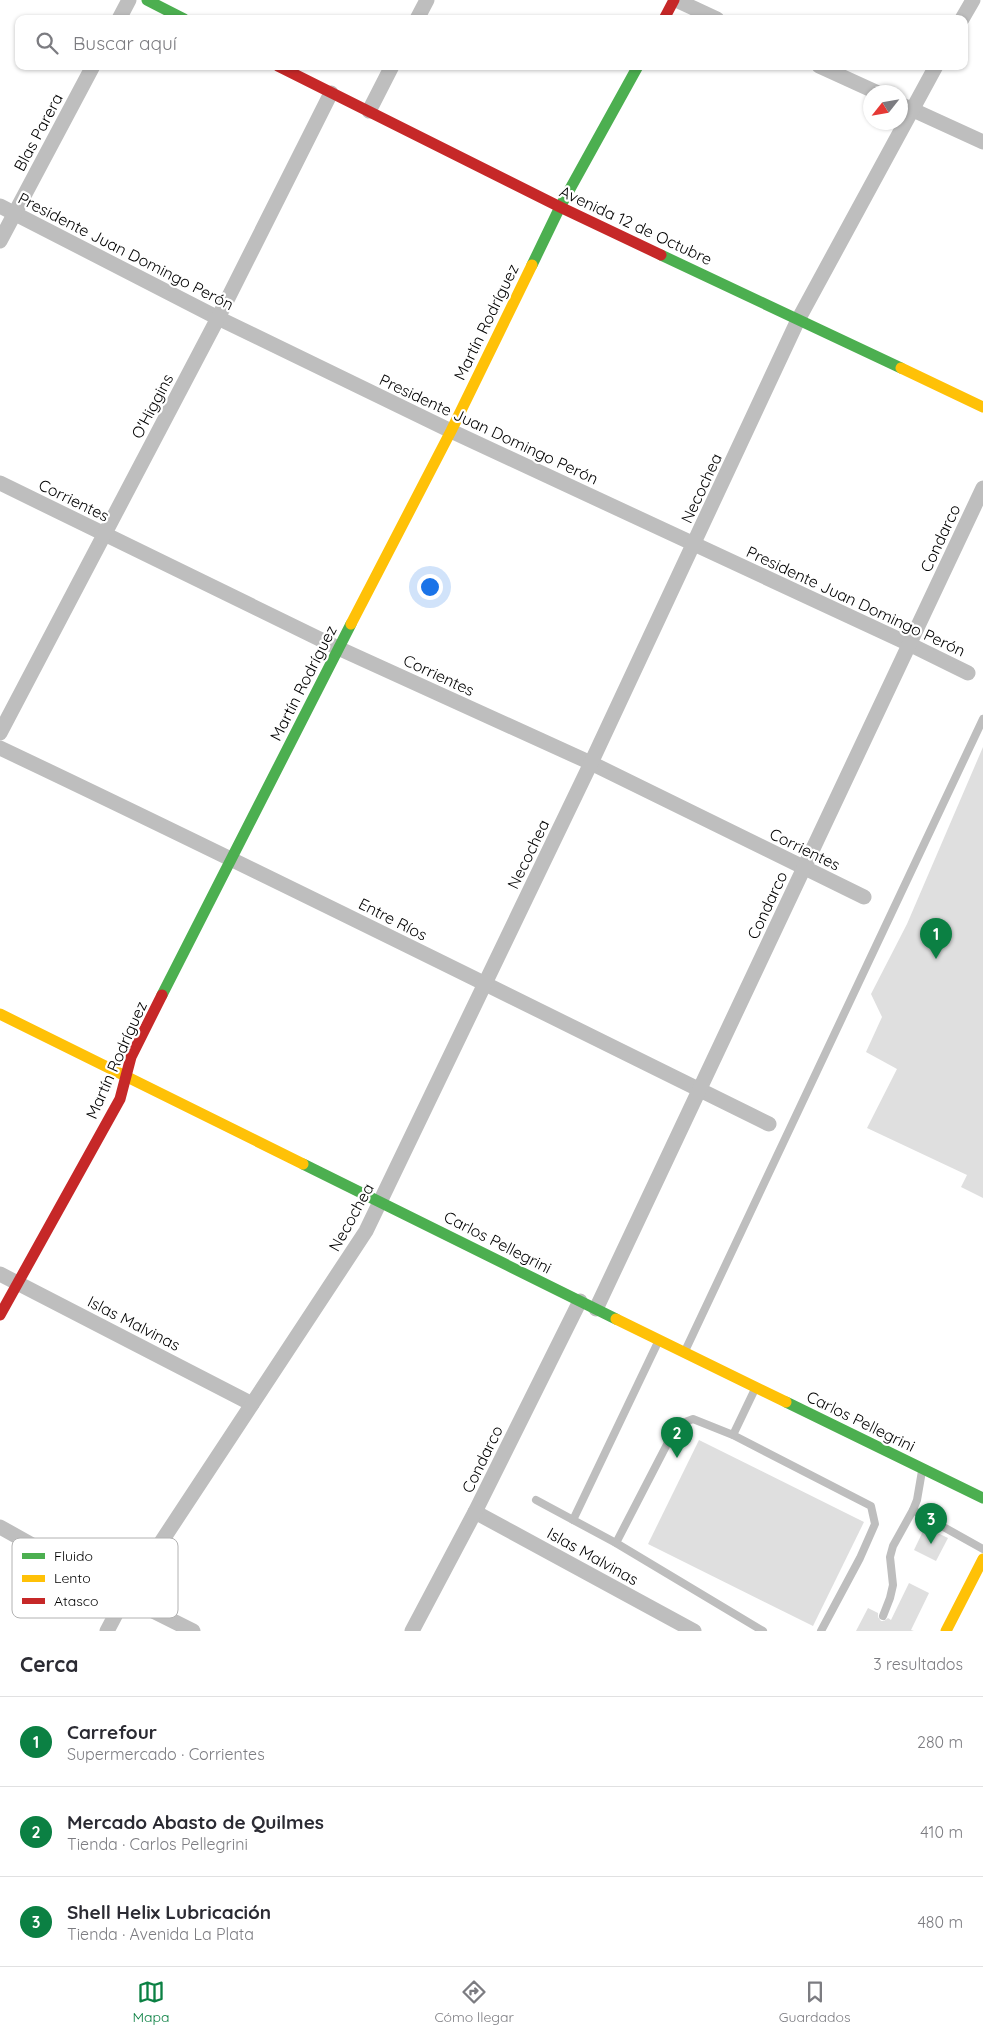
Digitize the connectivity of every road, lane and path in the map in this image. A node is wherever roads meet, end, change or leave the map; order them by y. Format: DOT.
graph roads {
  1 [pos="129,0"];
  2 [pos="147,0"];
  3 [pos="427,0"];
  4 [pos="675,0"];
  5 [pos="973,0"];
  6 [pos="163,4"];
  7 [pos="121,15"];
  8 [pos="178,15"];
  9 [pos="419,15"];
  10 [pos="666,15"];
  11 [pos="708,15"];
  12 [pos="964,15"];
  13 [pos="91,70"];
  14 [pos="286,70"];
  15 [pos="390,70"];
  16 [pos="636,70"];
  17 [pos="829,70"];
  18 [pos="933,70"];
  19 [pos="863,86"];
  20 [pos="331,93"];
  21 [pos="908,103"];
  22 [pos="908,107"];
  23 [pos="369,111"];
  24 [pos="894,130"];
  25 [pos="983,142"];
  26 [pos="0,206"];
  27 [pos="560,207"];
  28 [pos="14,213"];
  29 [pos="0,241"];
  30 [pos="218,318"];
  31 [pos="798,320"];
  32 [pos="983,407"];
  33 [pos="451,431"];
  34 [pos="0,483"];
  35 [pos="983,488"];
  36 [pos="104,534"];
  37 [pos="694,544"];
  38 [pos="909,644"];
  39 [pos="338,648"];
  40 [pos="968,673"];
  41 [pos="983,719"];
  42 [pos="0,733"];
  43 [pos="0,748"];
  44 [pos="590,763"];
  45 [pos="233,858"];
  46 [pos="804,868"];
  47 [pos="864,897"];
  48 [pos="484,985"];
  49 [pos="0,1014"];
  50 [pos="126,1075"];
  51 [pos="700,1090"];
  52 [pos="769,1124"];
  53 [pos="381,1201"];
  54 [pos="0,1274"];
  55 [pos="18,1282"];
  56 [pos="580,1301"];
  57 [pos="596,1309"];
  58 [pos="0,1315"];
  59 [pos="659,1340"];
  60 [pos="684,1352"];
  61 [pos="756,1387"];
  62 [pos="252,1404"];
  63 [pos="733,1435"];
  64 [pos="923,1470"];
  65 [pos="983,1498"];
  66 [pos="536,1500"];
  67 [pos="913,1510"];
  68 [pos="475,1512"];
  69 [pos="573,1520"];
  70 [pos="0,1527"];
  71 [pos="20,1538"];
  72 [pos="164,1538"];
  73 [pos="616,1543"];
  74 [pos="983,1549"];
  75 [pos="983,1559"];
  76 [pos="883,1616"];
  77 [pos="114,1618"];
  78 [pos="167,1618"];
  79 [pos="107,1631"];
  80 [pos="193,1631"];
  81 [pos="412,1631"];
  82 [pos="694,1631"];
  83 [pos="763,1631"];
  84 [pos="821,1631"];
  85 [pos="946,1631"];
  1 -- 7 [label="street"];
  2 -- 6 [label="street"];
  3 -- 9 [label="street"];
  4 -- 10 [label="street"];
  4 -- 11 [label="street"];
  5 -- 12 [label="street"];
  6 -- 8 [label="street"];
  13 -- 28 [label="street, Blas Parera"];
  14 -- 20 [label="street, Avenida 12 de Octubre"];
  15 -- 23 [label="street"];
  16 -- 27 [label="street, Martín Rodríguez"];
  17 -- 19 [label="street"];
  18 -- 21 [label="street, Necochea"];
  20 -- 23 [label="street, Avenida 12 de Octubre"];
  20 -- 30 [label="street, O'Higgins"];
  22 -- 25 [label="street"];
  23 -- 27 [label="street, Avenida 12 de Octubre"];
  24 -- 31 [label="street, Necochea"];
  26 -- 28 [label="street, Presidente Juan Domingo Perón"];
  27 -- 31 [label="street, Avenida 12 de Octubre"];
  27 -- 33 [label="street, Martín Rodríguez"];
  28 -- 29 [label="street, Blas Parera"];
  28 -- 30 [label="street, Presidente Juan Domingo Perón"];
  30 -- 33 [label="street, Presidente Juan Domingo Perón"];
  30 -- 36 [label="street, O'Higgins"];
  31 -- 32 [label="street, Avenida 12 de Octubre"];
  31 -- 37 [label="street, Necochea"];
  33 -- 37 [label="street, Presidente Juan Domingo Perón"];
  33 -- 39 [label="street, Martín Rodríguez"];
  34 -- 36 [label="street, Corrientes"];
  35 -- 38 [label="street, Condarco"];
  36 -- 39 [label="street, Corrientes"];
  36 -- 42 [label="street, O'Higgins"];
  37 -- 38 [label="street, Presidente Juan Domingo Perón"];
  37 -- 44 [label="street, Necochea"];
  38 -- 40 [label="street, Presidente Juan Domingo Perón"];
  38 -- 46 [label="street, Condarco"];
  39 -- 44 [label="street, Corrientes"];
  39 -- 45 [label="street, Martín Rodríguez"];
  41 -- 60 [label="lane"];
  43 -- 45 [label="street, Entre Ríos"];
  44 -- 46 [label="street, Corrientes"];
  44 -- 48 [label="street, Necochea"];
  45 -- 48 [label="street, Entre Ríos"];
  45 -- 50 [label="street, Martín Rodríguez"];
  46 -- 47 [label="street, Corrientes"];
  46 -- 51 [label="street, Condarco"];
  48 -- 51 [label="street, Entre Ríos"];
  48 -- 53 [label="street, Necochea"];
  49 -- 50 [label="street, Carlos Pellegrini"];
  50 -- 53 [label="street, Carlos Pellegrini"];
  50 -- 55 [label="street, Martín Rodríguez"];
  51 -- 52 [label="street, Entre Ríos"];
  51 -- 57 [label="street, Condarco"];
  53 -- 56 [label="street, Carlos Pellegrini"];
  53 -- 62 [label="street, Necochea"];
  54 -- 55 [label="street, Islas Malvinas"];
  55 -- 58 [label="street, Martín Rodríguez"];
  55 -- 62 [label="street, Islas Malvinas"];
  56 -- 57 [label="street, Carlos Pellegrini"];
  56 -- 68 [label="street, Condarco"];
  57 -- 59 [label="street, Carlos Pellegrini"];
  59 -- 60 [label="street, Carlos Pellegrini"];
  59 -- 69 [label="lane"];
  60 -- 61 [label="street, Carlos Pellegrini"];
  61 -- 63 [label="lane"];
  61 -- 64 [label="street, Carlos Pellegrini"];
  62 -- 72 [label="street, Necochea"];
  63 -- 73 [label="lane"];
  63 -- 84 [label="lane"];
  64 -- 65 [label="street, Carlos Pellegrini"];
  64 -- 67 [label="lane"];
  66 -- 69 [label="lane"];
  67 -- 74 [label="lane"];
  67 -- 76 [label="lane"];
  68 -- 81 [label="street, Condarco"];
  68 -- 82 [label="street, Islas Malvinas"];
  69 -- 73 [label="lane"];
  70 -- 71 [label="street"];
  73 -- 83 [label="lane"];
  75 -- 85 [label="street"];
  77 -- 79 [label="street, Necochea"];
  78 -- 80 [label="street"];
}
